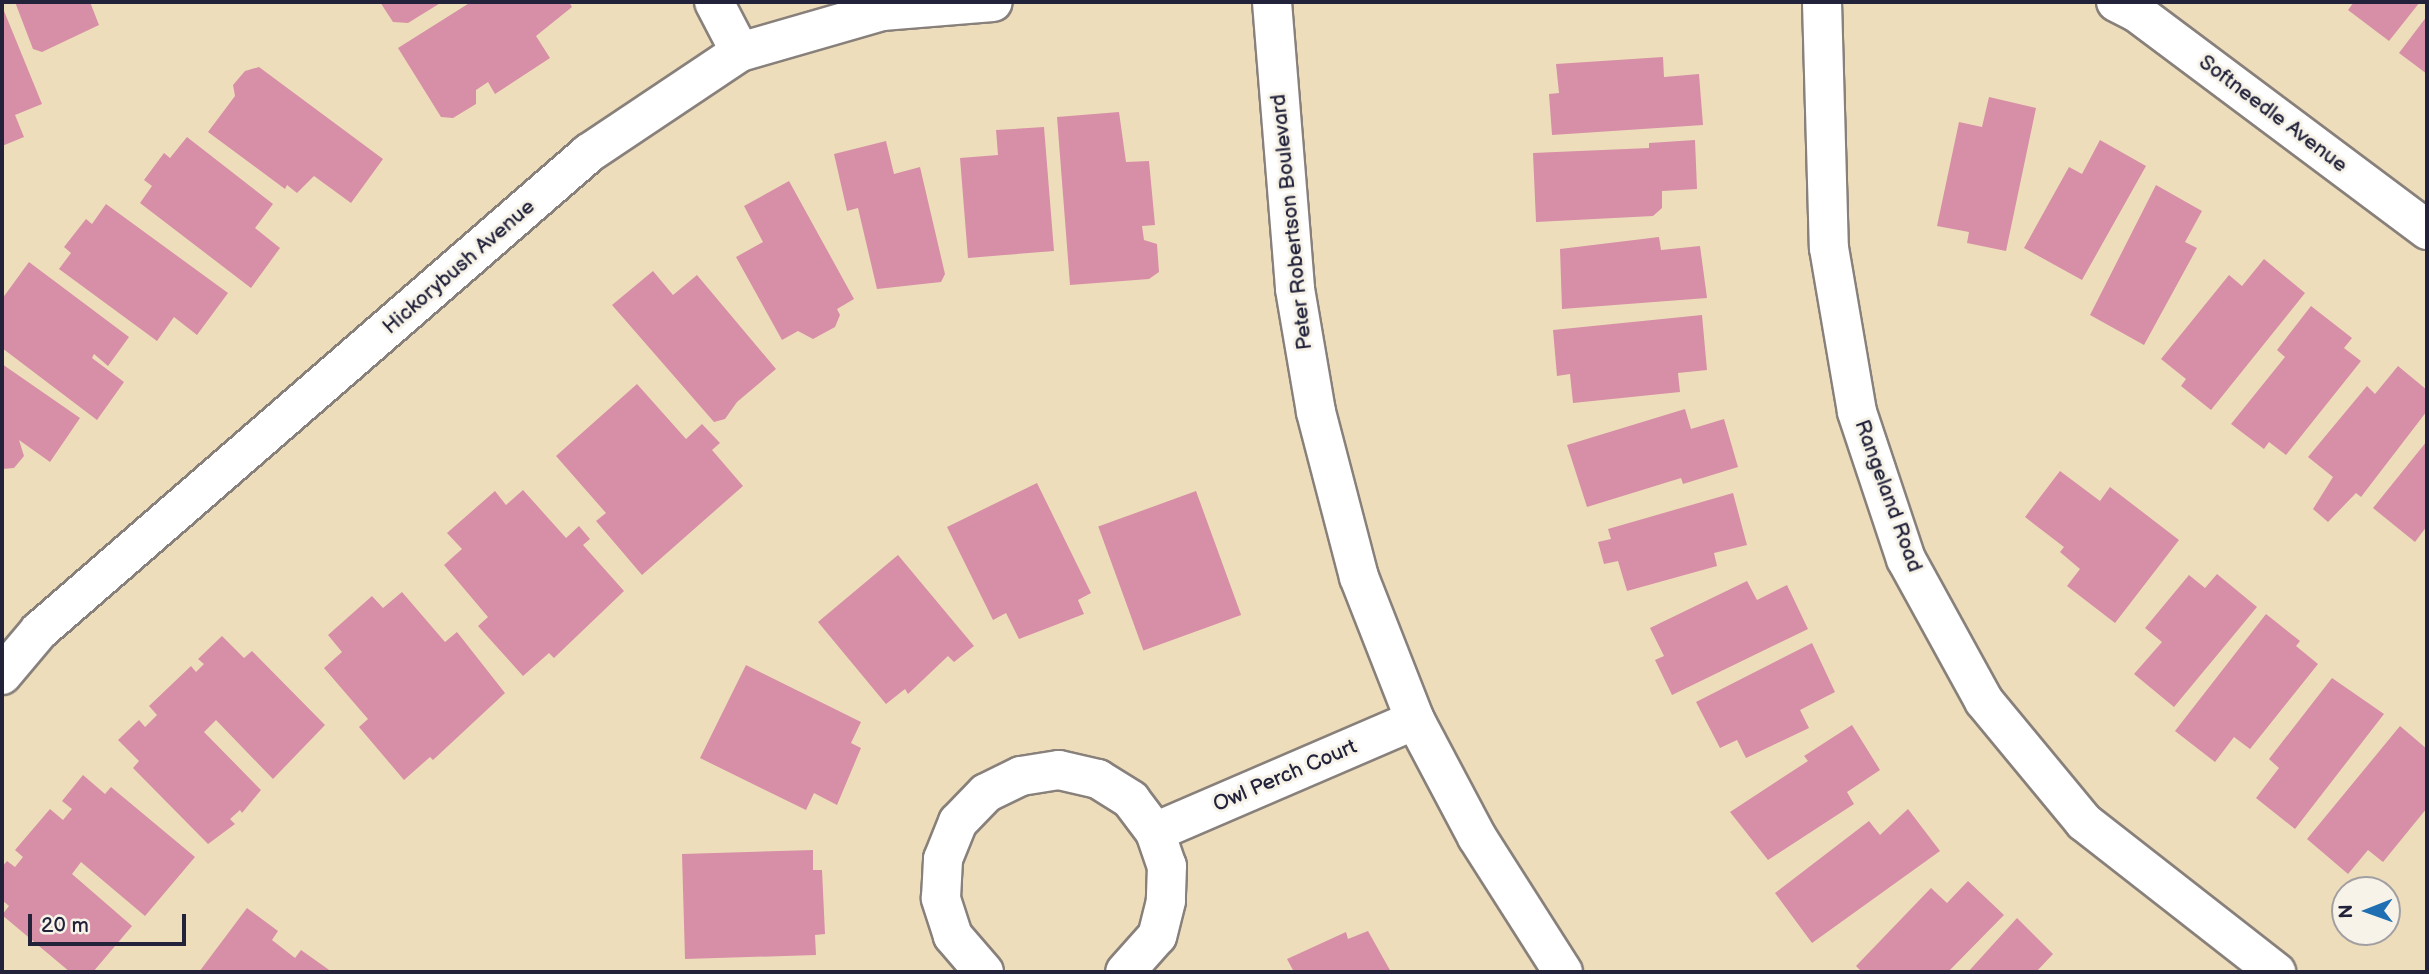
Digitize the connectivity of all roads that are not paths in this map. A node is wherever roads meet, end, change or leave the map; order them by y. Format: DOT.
graph roads {
  1 [pos="714,2"];
  2 [pos="993,2"];
  3 [pos="1272,2"];
  4 [pos="1822,2"];
  5 [pos="2116,2"];
  6 [pos="740,52"];
  7 [pos="2427,230"];
  8 [pos="2,675"];
  9 [pos="1415,720"];
  10 [pos="1155,832"];
  11 [pos="984,972"];
  12 [pos="1125,972"];
  13 [pos="1563,972"];
  14 [pos="2276,972"];
  1 -- 6 [label="street"];
  2 -- 6 [label="street, Hickorybush Avenue"];
  3 -- 9 [label="street, Peter Robertson Boulevard"];
  4 -- 14 [label="street, Rangeland Road"];
  5 -- 7 [label="street, Softneedle Avenue"];
  6 -- 8 [label="street, Hickorybush Avenue"];
  9 -- 10 [label="street, Owl Perch Court"];
  9 -- 13 [label="street, Peter Robertson Boulevard"];
  10 -- 11 [label="street"];
  10 -- 12 [label="street"];
}
